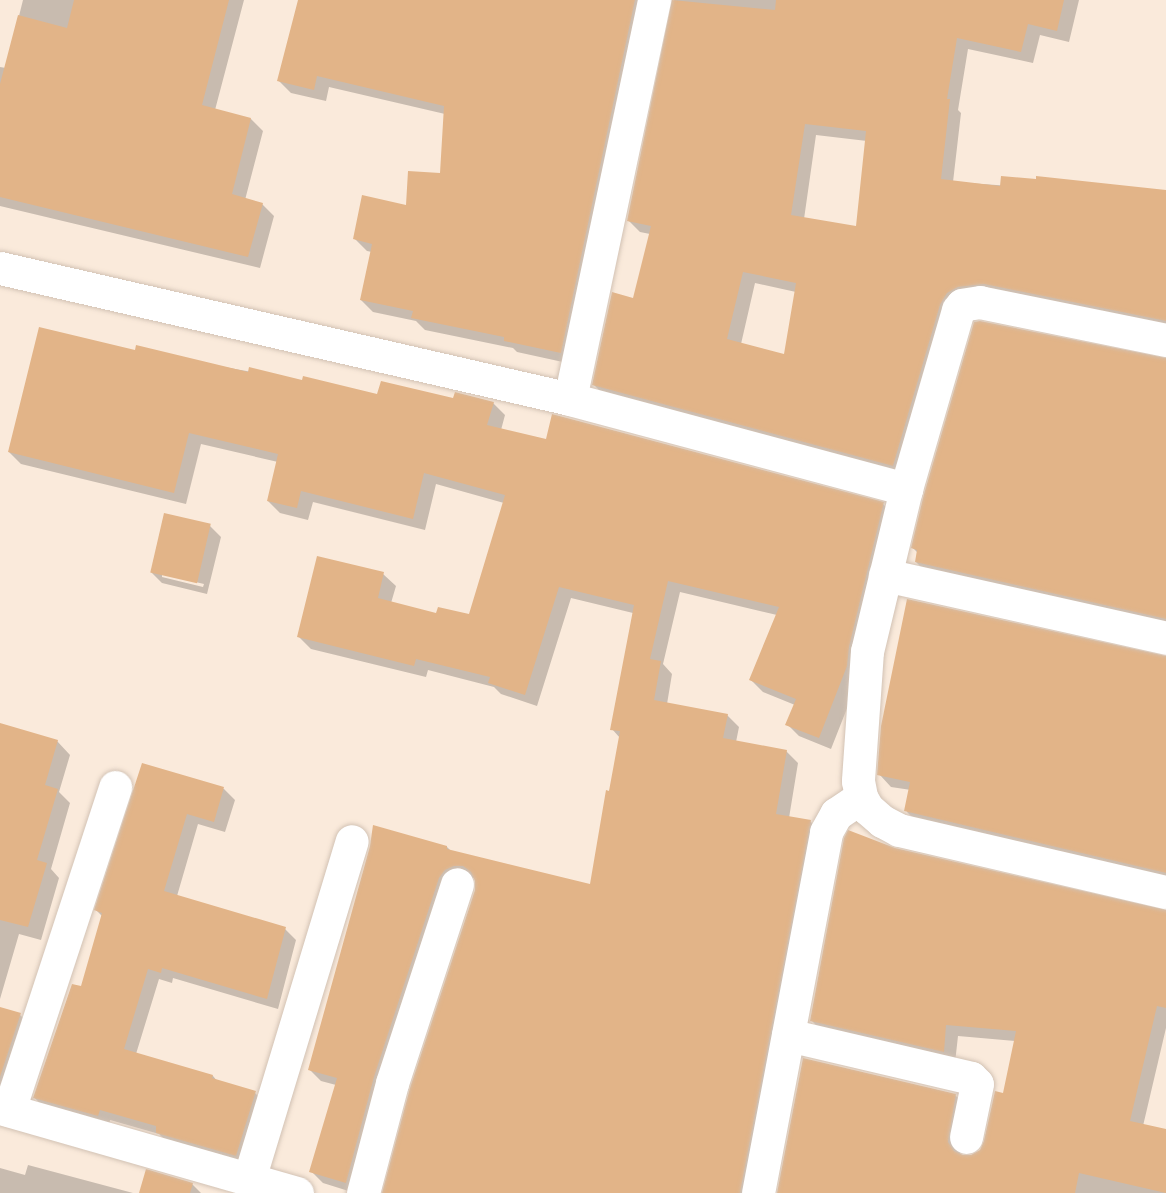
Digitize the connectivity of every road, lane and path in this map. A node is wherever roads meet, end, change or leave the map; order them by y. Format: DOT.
graph roads {
  1 [pos="654,0"];
  2 [pos="0,268"];
  3 [pos="1166,340"];
  4 [pos="570,399"];
  5 [pos="906,489"];
  6 [pos="885,575"];
  7 [pos="1166,638"];
  8 [pos="115,787"];
  9 [pos="861,796"];
  10 [pos="352,841"];
  11 [pos="456,884"];
  12 [pos="1166,892"];
  13 [pos="788,1035"];
  14 [pos="5,1109"];
  15 [pos="966,1137"];
  16 [pos="249,1179"];
  17 [pos="297,1193"];
  18 [pos="363,1193"];
  19 [pos="758,1193"];
  1 -- 4 [label="street"];
  2 -- 4 [label="street"];
  3 -- 5 [label="street"];
  4 -- 5 [label="street"];
  5 -- 6 [label="street"];
  6 -- 7 [label="street"];
  6 -- 9 [label="street"];
  8 -- 14 [label="street"];
  9 -- 12 [label="street"];
  9 -- 13 [label="street"];
  10 -- 16 [label="street"];
  11 -- 18 [label="street"];
  13 -- 15 [label="street"];
  13 -- 19 [label="street"];
  14 -- 16 [label="street"];
  16 -- 17 [label="street"];
}
